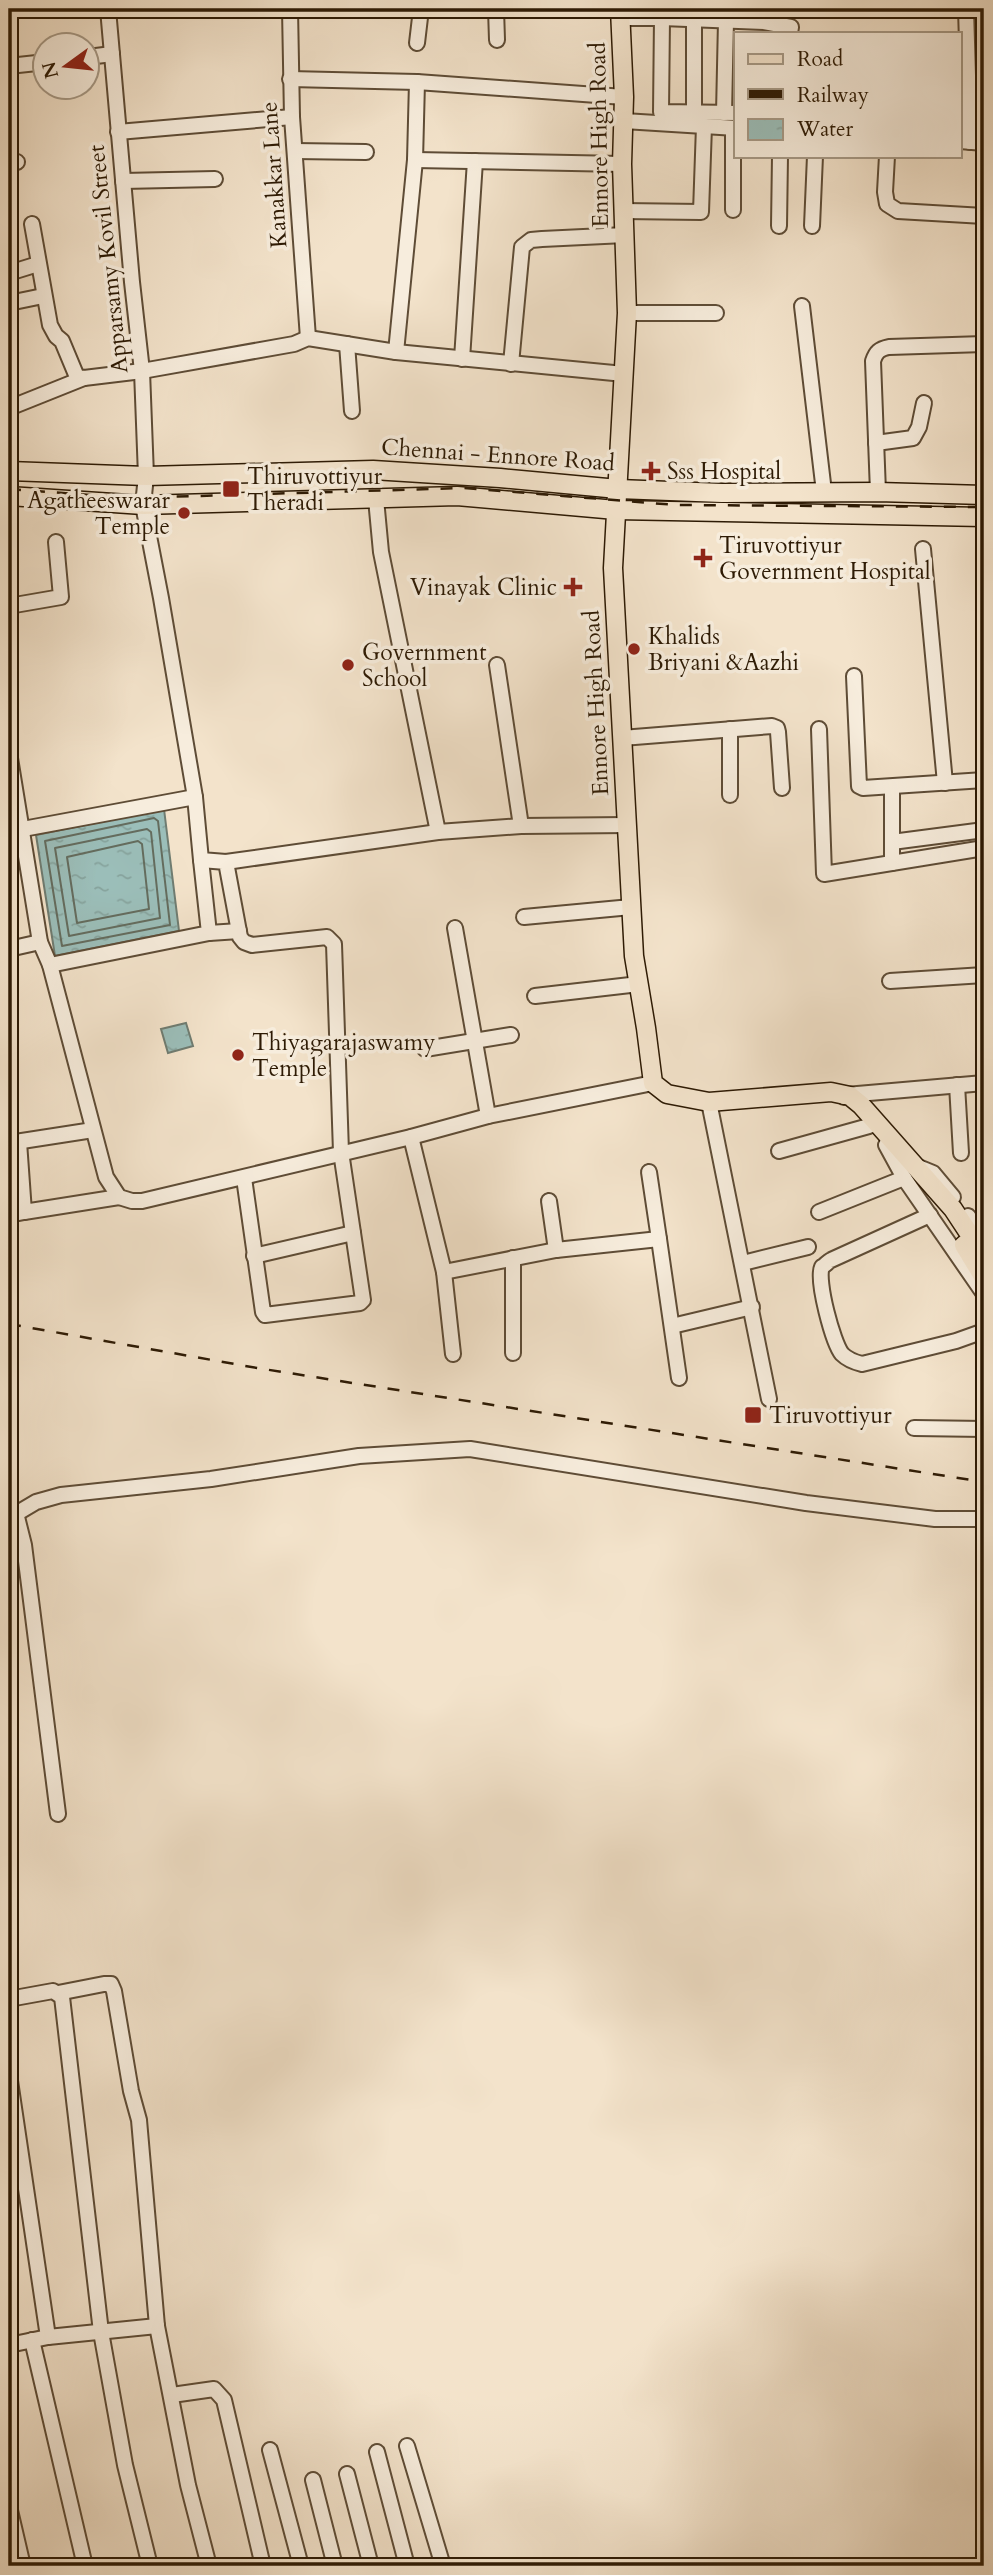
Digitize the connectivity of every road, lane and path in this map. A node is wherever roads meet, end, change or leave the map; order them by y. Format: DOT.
graph roads {
  1 [pos="108,9"];
  2 [pos="290,9"];
  3 [pos="421,9"];
  4 [pos="496,9"];
  5 [pos="966,9"];
  6 [pos="662,13"];
  7 [pos="620,14"];
  8 [pos="694,19"];
  9 [pos="726,21"];
  10 [pos="758,28"];
  11 [pos="790,32"];
  12 [pos="497,40"];
  13 [pos="417,43"];
  14 [pos="112,54"];
  15 [pos="102,55"];
  16 [pos="32,64"];
  17 [pos="9,66"];
  18 [pos="290,79"];
  19 [pos="417,82"];
  20 [pos="624,97"];
  21 [pos="694,113"];
  22 [pos="292,117"];
  23 [pos="732,120"];
  24 [pos="624,121"];
  25 [pos="705,126"];
  26 [pos="118,132"];
  27 [pos="971,142"];
  28 [pos="295,151"];
  29 [pos="366,152"];
  30 [pos="780,158"];
  31 [pos="815,158"];
  32 [pos="887,158"];
  33 [pos="415,160"];
  34 [pos="475,161"];
  35 [pos="622,164"];
  36 [pos="215,179"];
  37 [pos="123,181"];
  38 [pos="733,210"];
  39 [pos="623,211"];
  40 [pos="984,216"];
  41 [pos="32,224"];
  42 [pos="779,226"];
  43 [pos="812,226"];
  44 [pos="625,235"];
  45 [pos="38,264"];
  46 [pos="9,274"];
  47 [pos="43,296"];
  48 [pos="9,303"];
  49 [pos="802,306"];
  50 [pos="627,313"];
  51 [pos="716,313"];
  52 [pos="308,338"];
  53 [pos="347,344"];
  54 [pos="984,344"];
  55 [pos="397,352"];
  56 [pos="462,359"];
  57 [pos="511,363"];
  58 [pos="142,371"];
  59 [pos="624,374"];
  60 [pos="84,378"];
  61 [pos="924,403"];
  62 [pos="9,408"];
  63 [pos="352,411"];
  64 [pos="876,443"];
  65 [pos="9,471"];
  66 [pos="146,476"];
  67 [pos="618,489"];
  68 [pos="824,492"];
  69 [pos="878,492"];
  70 [pos="984,495"];
  71 [pos="9,496"];
  72 [pos="376,499"];
  73 [pos="143,505"];
  74 [pos="616,510"];
  75 [pos="984,517"];
  76 [pos="56,542"];
  77 [pos="923,549"];
  78 [pos="9,606"];
  79 [pos="497,665"];
  80 [pos="854,676"];
  81 [pos="730,729"];
  82 [pos="819,729"];
  83 [pos="622,738"];
  84 [pos="9,752"];
  85 [pos="984,780"];
  86 [pos="945,783"];
  87 [pos="892,787"];
  88 [pos="782,788"];
  89 [pos="730,795"];
  90 [pos="195,797"];
  91 [pos="628,825"];
  92 [pos="520,826"];
  93 [pos="23,829"];
  94 [pos="984,830"];
  95 [pos="438,832"];
  96 [pos="892,842"];
  97 [pos="984,848"];
  98 [pos="201,860"];
  99 [pos="226,862"];
  100 [pos="892,863"];
  101 [pos="631,907"];
  102 [pos="524,917"];
  103 [pos="455,928"];
  104 [pos="239,931"];
  105 [pos="209,933"];
  106 [pos="40,942"];
  107 [pos="9,949"];
  108 [pos="50,965"];
  109 [pos="984,975"];
  110 [pos="890,981"];
  111 [pos="639,984"];
  112 [pos="535,996"];
  113 [pos="511,1035"];
  114 [pos="475,1041"];
  115 [pos="425,1049"];
  116 [pos="653,1083"];
  117 [pos="984,1083"];
  118 [pos="957,1085"];
  119 [pos="840,1095"];
  120 [pos="709,1102"];
  121 [pos="488,1116"];
  122 [pos="869,1126"];
  123 [pos="93,1130"];
  124 [pos="411,1137"];
  125 [pos="14,1142"];
  126 [pos="886,1145"];
  127 [pos="779,1151"];
  128 [pos="341,1152"];
  129 [pos="961,1153"];
  130 [pos="649,1172"];
  131 [pos="910,1172"];
  132 [pos="244,1178"];
  133 [pos="119,1197"];
  134 [pos="549,1201"];
  135 [pos="24,1212"];
  136 [pos="819,1212"];
  137 [pos="942,1213"];
  138 [pos="9,1215"];
  139 [pos="353,1233"];
  140 [pos="659,1239"];
  141 [pos="984,1240"];
  142 [pos="808,1247"];
  143 [pos="556,1250"];
  144 [pos="254,1256"];
  145 [pos="984,1256"];
  146 [pos="513,1258"];
  147 [pos="743,1263"];
  148 [pos="444,1272"];
  149 [pos="984,1278"];
  150 [pos="984,1294"];
  151 [pos="752,1307"];
  152 [pos="672,1326"];
  153 [pos="984,1331"];
  154 [pos="513,1353"];
  155 [pos="453,1354"];
  156 [pos="679,1378"];
  157 [pos="769,1399"];
  158 [pos="914,1429"];
  159 [pos="984,1429"];
  160 [pos="12,1516"];
  161 [pos="984,1519"];
  162 [pos="58,1814"];
  163 [pos="58,1993"];
  164 [pos="9,1999"];
  165 [pos="9,2074"];
  166 [pos="158,2326"];
  167 [pos="101,2332"];
  168 [pos="48,2337"];
  169 [pos="32,2340"];
  170 [pos="9,2345"];
  171 [pos="172,2395"];
  172 [pos="407,2446"];
  173 [pos="270,2450"];
  174 [pos="377,2452"];
  175 [pos="347,2474"];
  176 [pos="313,2480"];
  177 [pos="9,2506"];
  178 [pos="23,2566"];
  179 [pos="85,2566"];
  180 [pos="150,2566"];
  181 [pos="209,2566"];
  182 [pos="262,2566"];
  183 [pos="301,2566"];
  184 [pos="335,2566"];
  185 [pos="371,2566"];
  186 [pos="407,2566"];
  187 [pos="443,2566"];
  1 -- 14 [label="street, Apparsamy Kovil Street"];
  2 -- 18 [label="street, Kanakkar Lane"];
  3 -- 13 [label="street"];
  4 -- 12 [label="street"];
  5 -- 27 [label="street"];
  6 -- 7 [label="street"];
  6 -- 8 [label="street"];
  6 -- 21 [label="street"];
  7 -- 20 [label="main road, Ennore High Road"];
  8 -- 9 [label="street"];
  8 -- 21 [label="street"];
  9 -- 10 [label="street"];
  9 -- 23 [label="street"];
  10 -- 11 [label="street"];
  14 -- 15 [label="street"];
  14 -- 26 [label="street, Apparsamy Kovil Street"];
  16 -- 17 [label="street"];
  18 -- 19 [label="street"];
  18 -- 22 [label="street, Kanakkar Lane"];
  19 -- 20 [label="street"];
  19 -- 33 [label="street"];
  20 -- 24 [label="main road, Ennore High Road"];
  21 -- 23 [label="street"];
  22 -- 26 [label="street"];
  22 -- 28 [label="street, Kanakkar Lane"];
  23 -- 25 [label="street"];
  23 -- 38 [label="street"];
  24 -- 25 [label="street"];
  24 -- 35 [label="main road, Ennore High Road"];
  25 -- 39 [label="street"];
  26 -- 37 [label="street, Apparsamy Kovil Street"];
  28 -- 29 [label="street"];
  28 -- 52 [label="street, Kanakkar Lane"];
  30 -- 42 [label="street"];
  31 -- 43 [label="street"];
  32 -- 40 [label="street"];
  33 -- 34 [label="street"];
  33 -- 55 [label="street"];
  34 -- 35 [label="street"];
  34 -- 56 [label="street"];
  35 -- 39 [label="main road, Ennore High Road"];
  36 -- 37 [label="street"];
  37 -- 58 [label="street, Apparsamy Kovil Street"];
  39 -- 44 [label="main road, Ennore High Road"];
  41 -- 45 [label="street"];
  44 -- 50 [label="main road, Ennore High Road"];
  44 -- 57 [label="street"];
  45 -- 46 [label="street"];
  45 -- 47 [label="street"];
  47 -- 48 [label="street"];
  47 -- 60 [label="street"];
  49 -- 68 [label="street"];
  50 -- 51 [label="street"];
  50 -- 59 [label="main road, Ennore High Road"];
  52 -- 53 [label="street"];
  52 -- 58 [label="street"];
  53 -- 55 [label="street"];
  53 -- 63 [label="street"];
  54 -- 64 [label="street"];
  55 -- 56 [label="street"];
  56 -- 57 [label="street"];
  57 -- 59 [label="street"];
  58 -- 60 [label="street"];
  58 -- 66 [label="street, Apparsamy Kovil Street"];
  59 -- 67 [label="main road, Ennore High Road"];
  60 -- 62 [label="street"];
  61 -- 64 [label="street"];
  64 -- 69 [label="street"];
  65 -- 66 [label="main road, Chennai - Ennore Road"];
  66 -- 67 [label="main road, Chennai - Ennore Road"];
  66 -- 73 [label="street, Apparsamy Kovil Street"];
  67 -- 68 [label="main road, Chennai - Ennore Road"];
  67 -- 74 [label="main road, Ennore High Road"];
  68 -- 69 [label="main road, Chennai - Ennore Road"];
  69 -- 70 [label="main road, Chennai - Ennore Road"];
  71 -- 73 [label="main road, Chennai - Ennore Road"];
  72 -- 73 [label="main road, Chennai - Ennore Road"];
  72 -- 74 [label="main road, Chennai - Ennore Road"];
  72 -- 95 [label="street"];
  73 -- 90 [label="street, Apparsamy Kovil Street"];
  74 -- 75 [label="main road, Chennai - Ennore Road"];
  74 -- 83 [label="main road, Ennore High Road"];
  76 -- 78 [label="street"];
  77 -- 86 [label="street"];
  79 -- 92 [label="street"];
  80 -- 87 [label="street"];
  81 -- 83 [label="street"];
  81 -- 88 [label="street"];
  81 -- 89 [label="street"];
  82 -- 100 [label="street"];
  83 -- 91 [label="main road, Ennore High Road"];
  84 -- 93 [label="street"];
  85 -- 86 [label="street"];
  86 -- 87 [label="street"];
  87 -- 96 [label="street"];
  90 -- 93 [label="street"];
  90 -- 98 [label="street, Apparsamy Kovil Street"];
  91 -- 92 [label="street"];
  91 -- 101 [label="main road, Ennore High Road"];
  92 -- 95 [label="street"];
  93 -- 106 [label="street"];
  94 -- 96 [label="street"];
  95 -- 99 [label="street"];
  96 -- 100 [label="street"];
  97 -- 100 [label="street"];
  98 -- 99 [label="street"];
  98 -- 105 [label="street, Apparsamy Kovil Street"];
  99 -- 104 [label="street"];
  101 -- 102 [label="street"];
  101 -- 111 [label="main road, Ennore High Road"];
  103 -- 114 [label="street"];
  104 -- 105 [label="street"];
  104 -- 128 [label="street"];
  105 -- 108 [label="street"];
  106 -- 107 [label="street"];
  106 -- 108 [label="street"];
  108 -- 123 [label="street"];
  109 -- 110 [label="street"];
  111 -- 112 [label="street"];
  111 -- 116 [label="main road, Ennore High Road"];
  113 -- 114 [label="street"];
  114 -- 115 [label="street"];
  114 -- 121 [label="street"];
  116 -- 120 [label="main road"];
  116 -- 121 [label="street"];
  117 -- 118 [label="street"];
  118 -- 119 [label="street"];
  118 -- 129 [label="street"];
  119 -- 120 [label="main road"];
  119 -- 122 [label="main road"];
  119 -- 131 [label="main road"];
  120 -- 147 [label="street"];
  121 -- 124 [label="street"];
  122 -- 126 [label="main road"];
  122 -- 127 [label="street"];
  123 -- 125 [label="street"];
  123 -- 133 [label="street"];
  124 -- 128 [label="street"];
  124 -- 148 [label="street"];
  125 -- 135 [label="street"];
  126 -- 131 [label="street"];
  126 -- 137 [label="main road"];
  128 -- 132 [label="street"];
  128 -- 139 [label="street"];
  130 -- 140 [label="street"];
  131 -- 136 [label="street"];
  131 -- 137 [label="main road"];
  131 -- 141 [label="street"];
  132 -- 133 [label="street"];
  132 -- 144 [label="street"];
  133 -- 135 [label="street"];
  134 -- 143 [label="street"];
  135 -- 138 [label="street"];
  137 -- 145 [label="main road"];
  137 -- 149 [label="main road"];
  137 -- 150 [label="street"];
  137 -- 153 [label="street"];
  139 -- 144 [label="street"];
  139 -- 144 [label="street"];
  140 -- 143 [label="street"];
  140 -- 152 [label="street"];
  142 -- 147 [label="street"];
  143 -- 146 [label="street"];
  146 -- 148 [label="street"];
  146 -- 154 [label="street"];
  147 -- 151 [label="street"];
  148 -- 155 [label="street"];
  151 -- 152 [label="street"];
  151 -- 157 [label="street"];
  152 -- 156 [label="street"];
  158 -- 159 [label="street"];
  160 -- 161 [label="street"];
  160 -- 162 [label="street"];
  163 -- 164 [label="street"];
  163 -- 166 [label="street"];
  163 -- 167 [label="street"];
  165 -- 168 [label="street"];
  166 -- 167 [label="street"];
  166 -- 171 [label="street"];
  167 -- 168 [label="street"];
  167 -- 180 [label="street"];
  168 -- 169 [label="street"];
  169 -- 170 [label="street"];
  169 -- 179 [label="street"];
  171 -- 181 [label="street"];
  171 -- 182 [label="street"];
  172 -- 187 [label="street"];
  173 -- 183 [label="street"];
  174 -- 186 [label="street"];
  175 -- 185 [label="street"];
  176 -- 184 [label="street"];
  177 -- 178 [label="street"];
}
